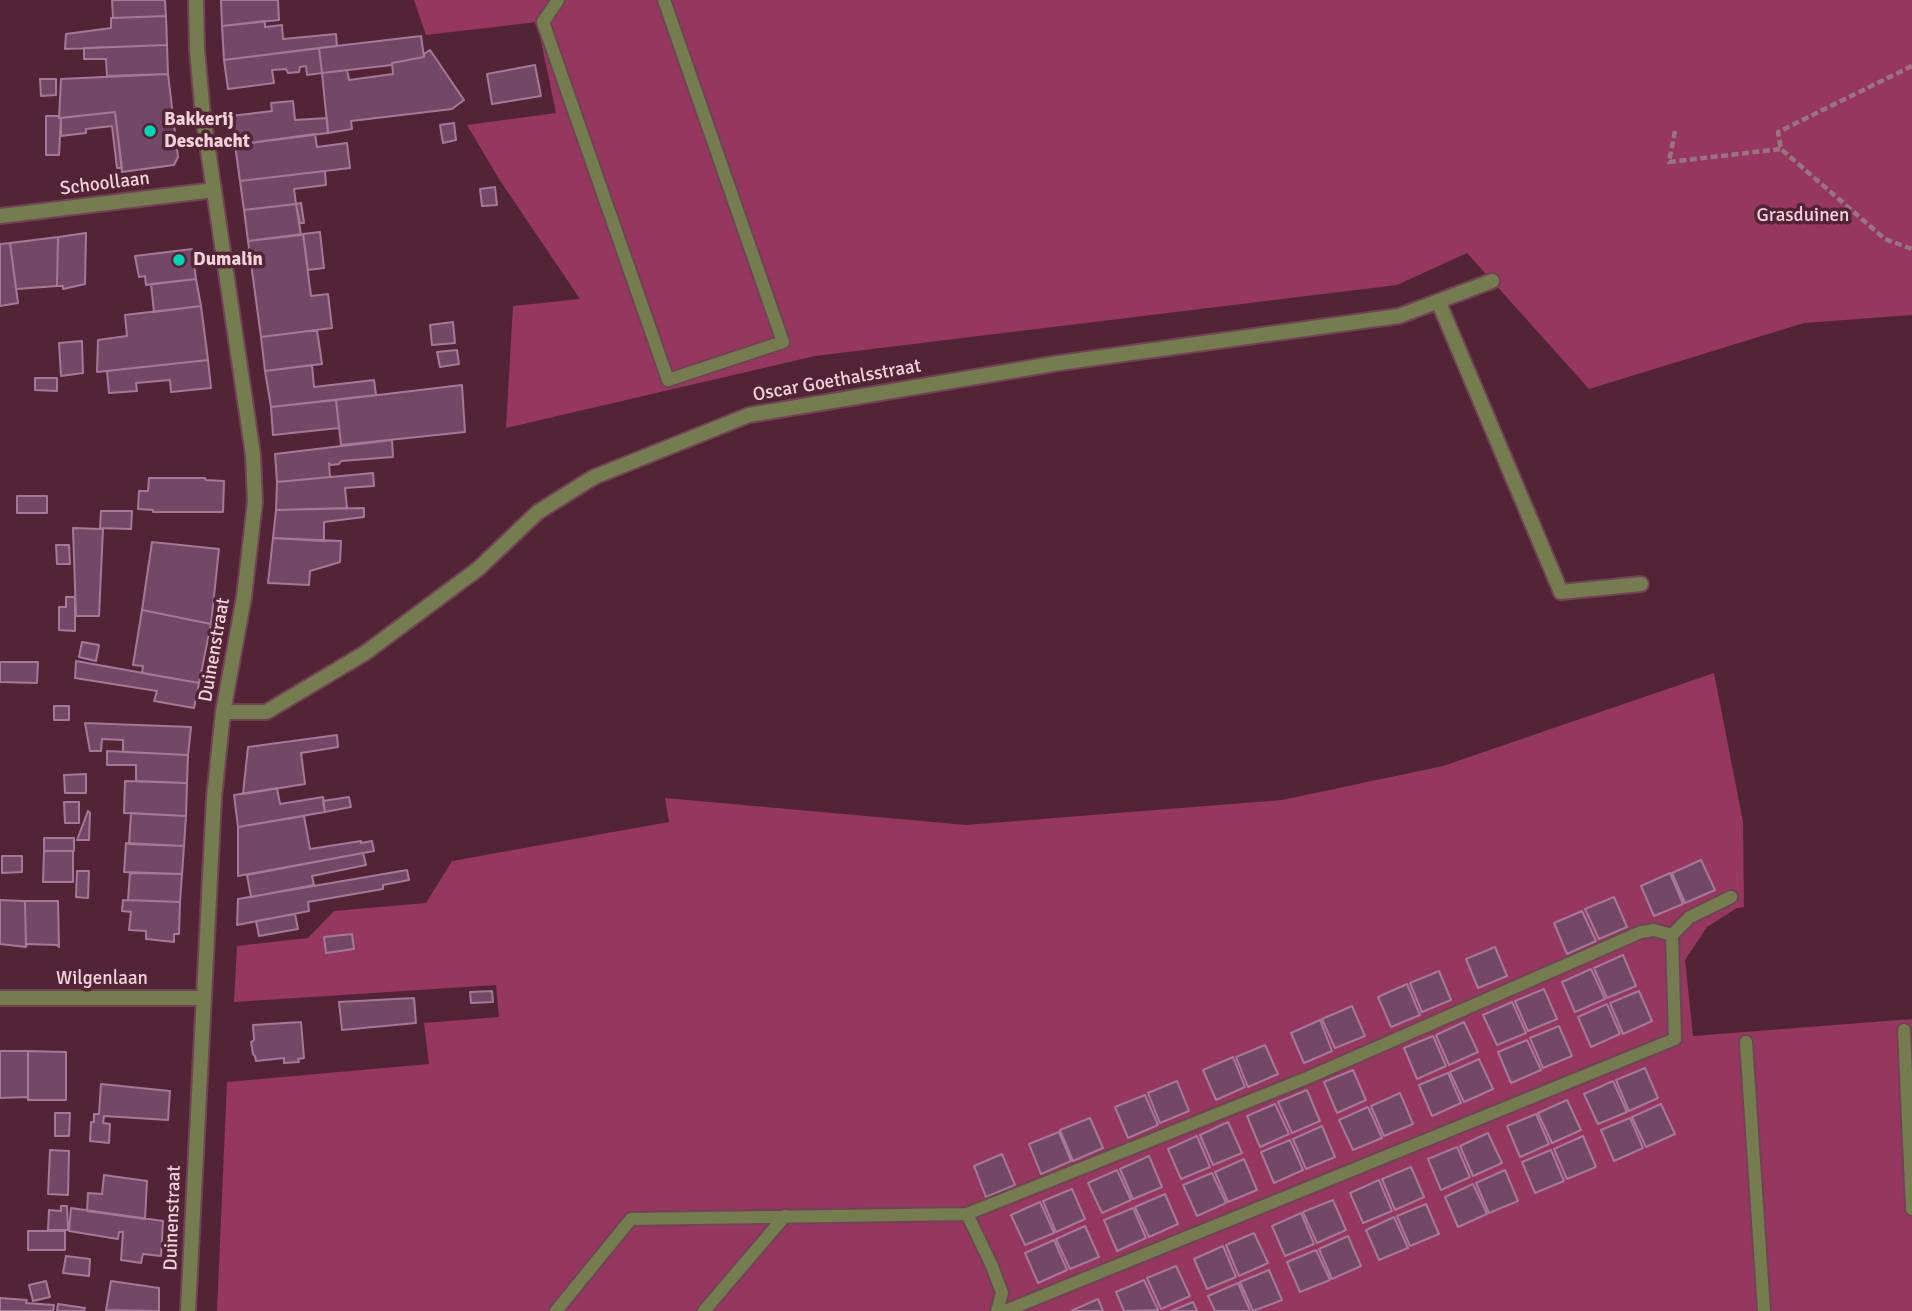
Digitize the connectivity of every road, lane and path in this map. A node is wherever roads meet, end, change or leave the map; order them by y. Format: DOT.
graph roads {
  1 [pos="196,0"];
  2 [pos="558,0"];
  3 [pos="664,0"];
  4 [pos="1912,66"];
  5 [pos="1675,131"];
  6 [pos="1781,149"];
  7 [pos="214,190"];
  8 [pos="0,216"];
  9 [pos="1912,249"];
  10 [pos="1492,281"];
  11 [pos="1439,303"];
  12 [pos="1641,584"];
  13 [pos="223,712"];
  14 [pos="1731,897"];
  15 [pos="1672,935"];
  16 [pos="0,998"];
  17 [pos="204,998"];
  18 [pos="1904,1030"];
  19 [pos="1746,1042"];
  20 [pos="1912,1209"];
  21 [pos="967,1214"];
  22 [pos="785,1216"];
  23 [pos="188,1311"];
  24 [pos="556,1311"];
  25 [pos="704,1311"];
  26 [pos="997,1311"];
  27 [pos="1005,1311"];
  28 [pos="1764,1311"];
  1 -- 7 [label="street, Duinenstraat"];
  2 -- 3 [label="lane"];
  4 -- 6 [label="path"];
  5 -- 6 [label="path"];
  6 -- 9 [label="path"];
  7 -- 8 [label="street, Schoollaan"];
  7 -- 13 [label="street, Duinenstraat"];
  10 -- 11 [label="street, Oscar Goethalsstraat"];
  11 -- 12 [label="street"];
  11 -- 13 [label="street, Oscar Goethalsstraat"];
  13 -- 17 [label="street, Duinenstraat"];
  14 -- 15 [label="lane"];
  15 -- 21 [label="lane"];
  15 -- 27 [label="lane"];
  16 -- 17 [label="street, Wilgenlaan"];
  17 -- 23 [label="street, Duinenstraat"];
  18 -- 20 [label="lane"];
  19 -- 28 [label="lane"];
  21 -- 22 [label="lane"];
  21 -- 26 [label="lane"];
  22 -- 24 [label="lane"];
  22 -- 25 [label="lane"];
}
